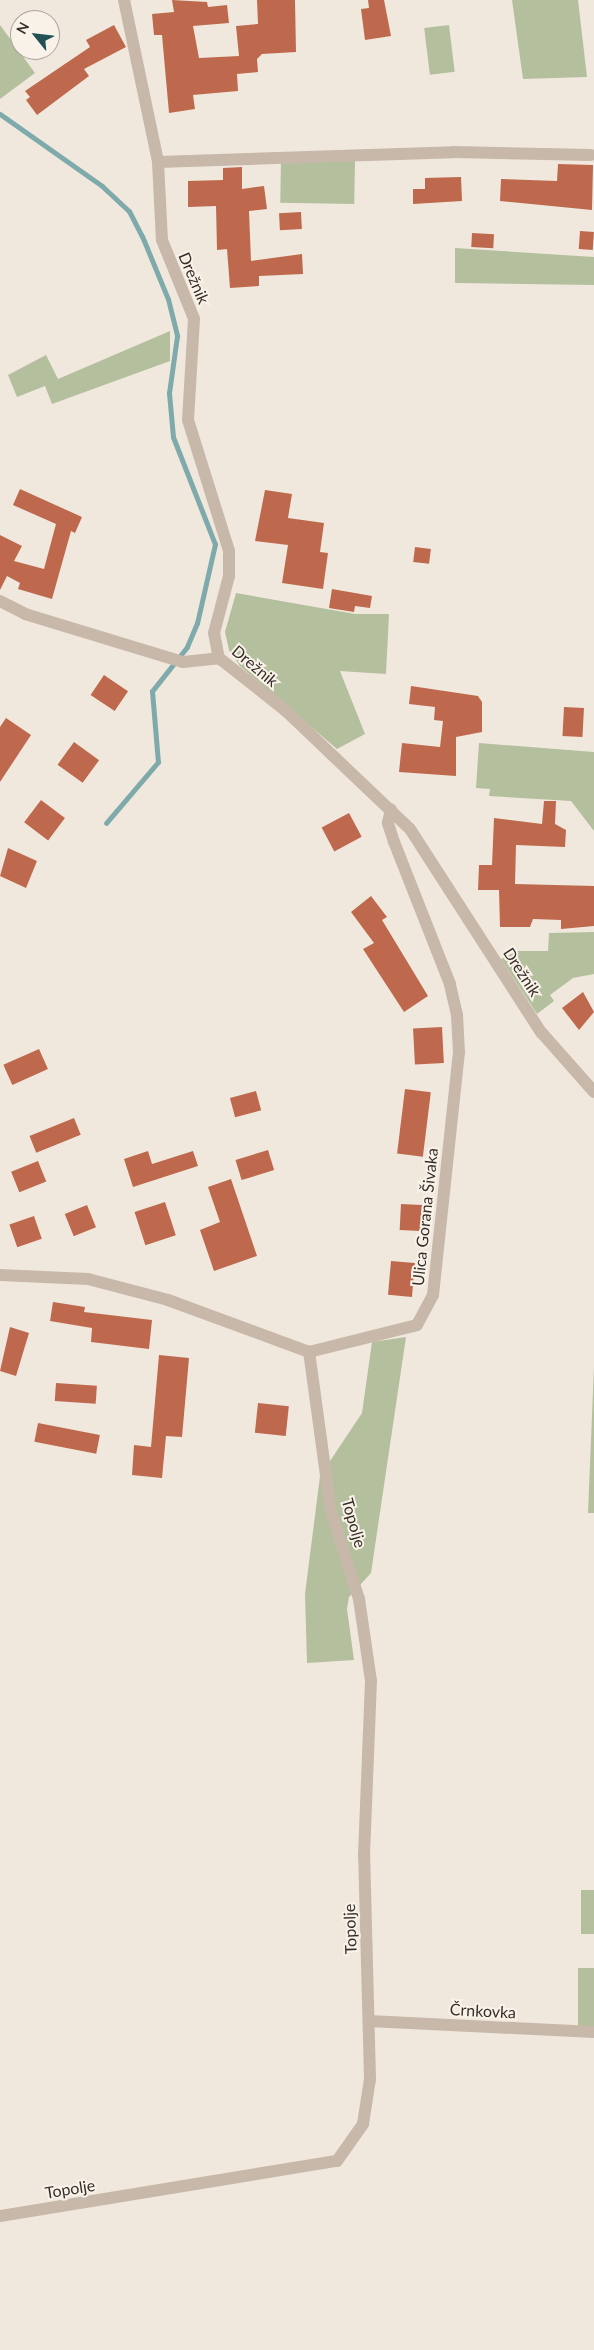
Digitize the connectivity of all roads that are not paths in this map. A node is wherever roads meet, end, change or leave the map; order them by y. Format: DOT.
graph roads {
  1 [pos="124,0"];
  2 [pos="591,155"];
  3 [pos="158,162"];
  4 [pos="0,601"];
  5 [pos="219,658"];
  6 [pos="391,809"];
  7 [pos="594,1092"];
  8 [pos="0,1275"];
  9 [pos="309,1352"];
  10 [pos="369,2021"];
  11 [pos="594,2032"];
  12 [pos="0,2216"];
  1 -- 3 [label="street, Drežnik"];
  2 -- 3 [label="street"];
  3 -- 5 [label="street, Drežnik"];
  4 -- 5 [label="street"];
  5 -- 6 [label="street, Drežnik"];
  6 -- 7 [label="street, Drežnik"];
  6 -- 9 [label="street, Ulica Gorana Šivaka"];
  8 -- 9 [label="street"];
  9 -- 10 [label="street, Topolje"];
  10 -- 11 [label="street, Črnkovka"];
  10 -- 12 [label="street, Topolje"];
}
